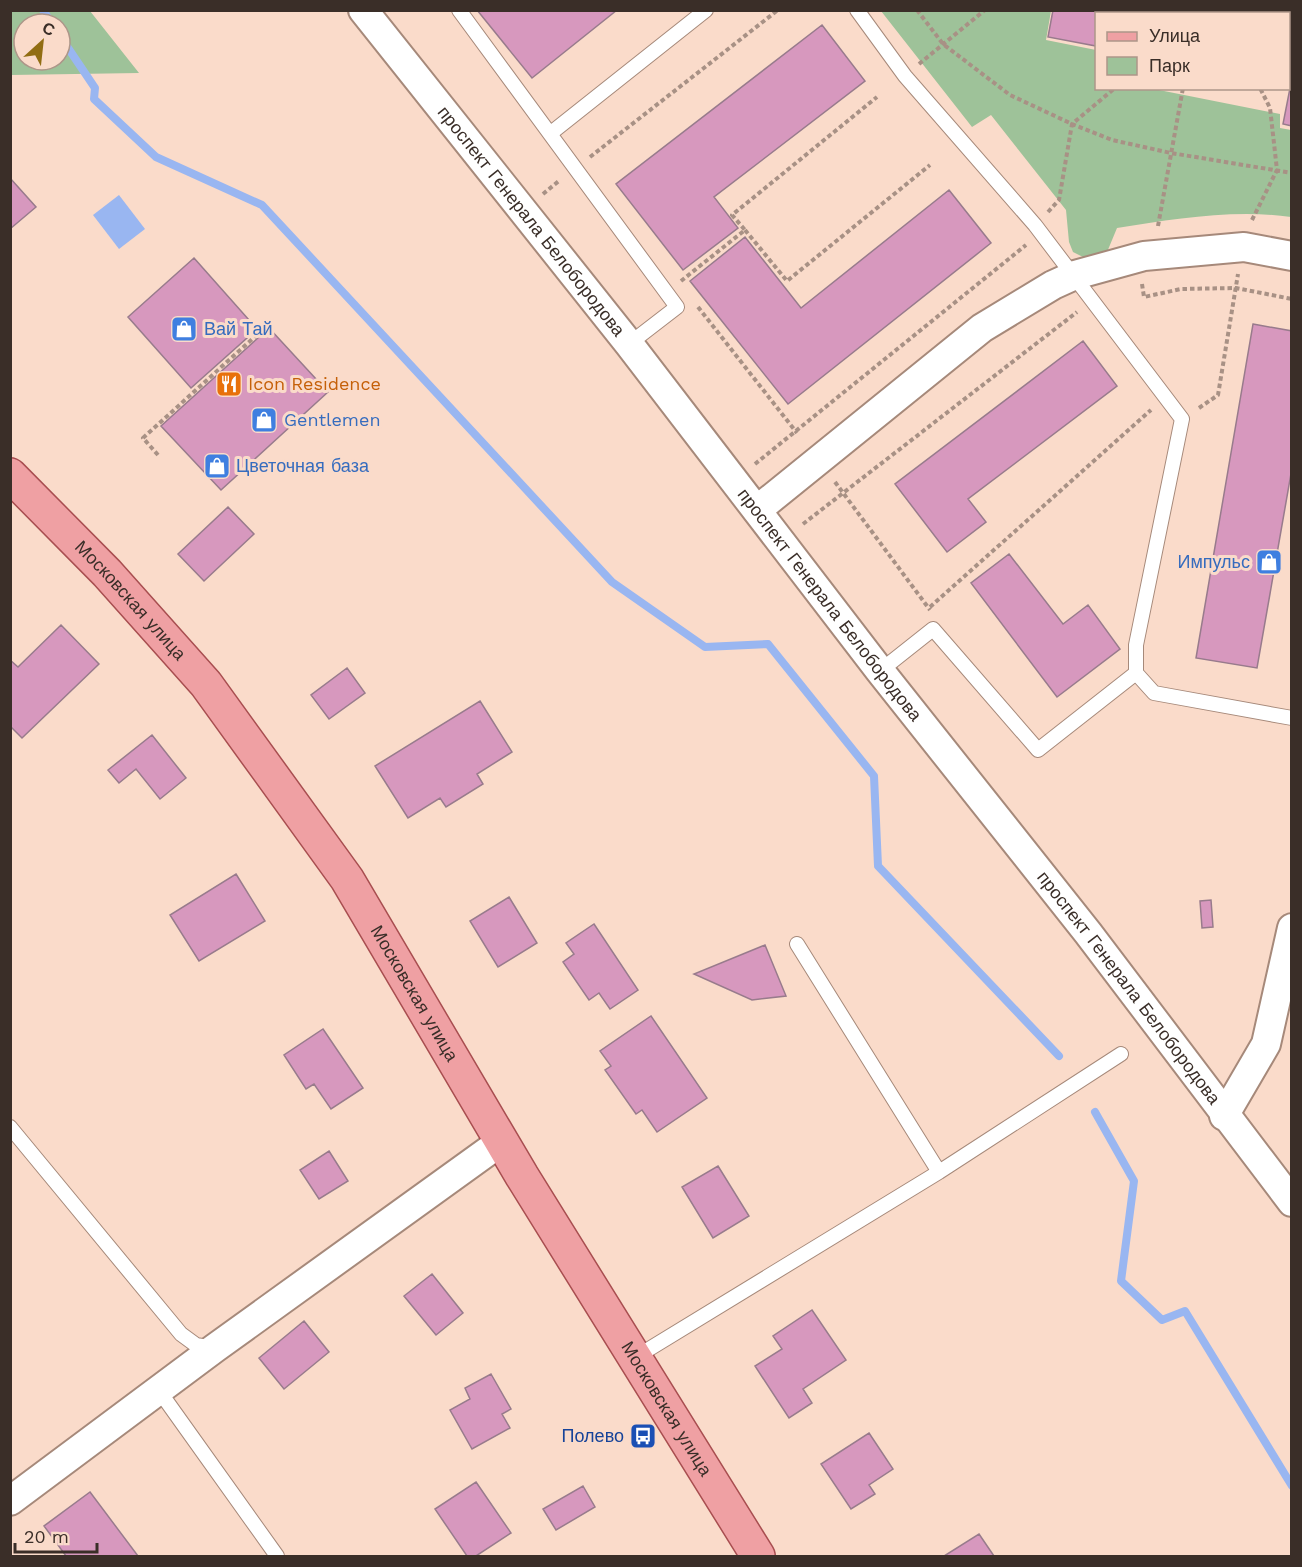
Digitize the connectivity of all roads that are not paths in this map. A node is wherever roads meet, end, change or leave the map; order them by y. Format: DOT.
graph roads {
  1 [pos="363,10"];
  2 [pos="459,10"];
  3 [pos="706,10"];
  4 [pos="857,10"];
  5 [pos="551,133"];
  6 [pos="1292,256"];
  7 [pos="1075,275"];
  8 [pos="629,344"];
  9 [pos="10,475"];
  10 [pos="757,510"];
  11 [pos="880,670"];
  12 [pos="1136,673"];
  13 [pos="1292,718"];
  14 [pos="1292,928"];
  15 [pos="797,944"];
  16 [pos="1122,1054"];
  17 [pos="1224,1116"];
  18 [pos="10,1127"];
  19 [pos="502,1141"];
  20 [pos="939,1172"];
  21 [pos="1292,1202"];
  22 [pos="215,1348"];
  23 [pos="636,1357"];
  24 [pos="160,1392"];
  25 [pos="10,1502"];
  26 [pos="278,1557"];
  27 [pos="758,1557"];
  1 -- 8 [label="street, проспект Генерала Белобородова"];
  2 -- 5 [label="lane"];
  3 -- 5 [label="lane"];
  4 -- 7 [label="lane"];
  5 -- 8 [label="lane"];
  6 -- 7 [label="street"];
  7 -- 10 [label="street"];
  7 -- 12 [label="lane"];
  8 -- 10 [label="street, проспект Генерала Белобородова"];
  9 -- 19 [label="main road, Московская улица"];
  10 -- 11 [label="street, проспект Генерала Белобородова"];
  11 -- 12 [label="lane"];
  11 -- 17 [label="street, проспект Генерала Белобородова"];
  12 -- 13 [label="lane"];
  14 -- 17 [label="street"];
  15 -- 20 [label="lane"];
  16 -- 20 [label="lane"];
  17 -- 21 [label="street, проспект Генерала Белобородова"];
  18 -- 22 [label="lane"];
  19 -- 22 [label="street"];
  19 -- 23 [label="main road, Московская улица"];
  20 -- 23 [label="lane"];
  22 -- 24 [label="street"];
  23 -- 27 [label="main road, Московская улица"];
  24 -- 25 [label="street"];
  24 -- 26 [label="lane"];
}
